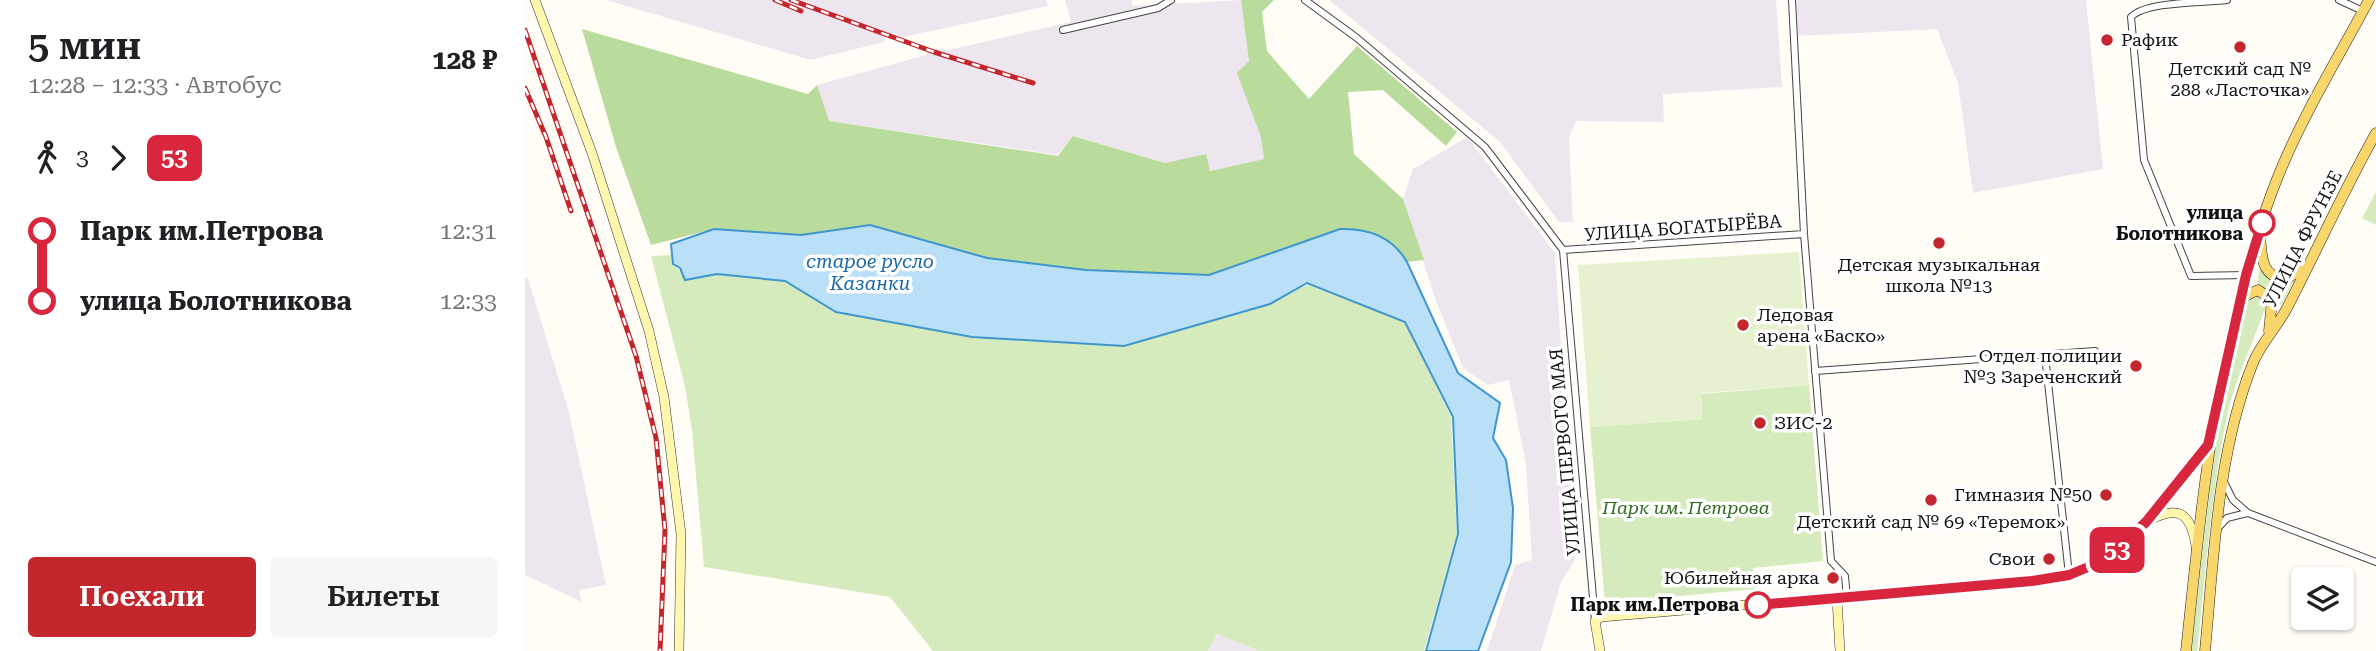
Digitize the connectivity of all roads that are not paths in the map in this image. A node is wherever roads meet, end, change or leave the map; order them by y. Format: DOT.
graph roads {
  1 [pos="535,0"];
  2 [pos="1171,0"];
  3 [pos="1305,0"];
  4 [pos="1792,0"];
  5 [pos="2227,0"];
  6 [pos="2339,0"];
  7 [pos="2369,0"];
  8 [pos="2219,1"];
  9 [pos="2363,11"];
  10 [pos="1063,30"];
  11 [pos="2376,132"];
  12 [pos="2260,230"];
  13 [pos="1804,234"];
  14 [pos="1563,250"];
  15 [pos="2307,266"];
  16 [pos="2246,275"];
  17 [pos="2241,298"];
  18 [pos="2268,335"];
  19 [pos="2095,351"];
  20 [pos="2045,355"];
  21 [pos="1815,371"];
  22 [pos="2208,445"];
  23 [pos="2223,480"];
  24 [pos="2248,513"];
  25 [pos="2146,522"];
  26 [pos="2217,530"];
  27 [pos="2197,550"];
  28 [pos="2376,562"];
  29 [pos="2069,575"];
  30 [pos="1842,598"];
  31 [pos="1595,621"];
  32 [pos="678,651"];
  33 [pos="1599,651"];
  34 [pos="1840,651"];
  35 [pos="2186,651"];
  36 [pos="2205,651"];
  1 -- 32 [label="street"];
  2 -- 10 [label="street"];
  3 -- 14 [label="street"];
  4 -- 13 [label="street, УЛИЦА БОГАТЫРЁВА"];
  5 -- 8 [label="street"];
  6 -- 9 [label="street"];
  7 -- 9 [label="main road"];
  8 -- 16 [label="street"];
  9 -- 12 [label="main road"];
  11 -- 15 [label="main road, УЛИЦА ФРУНЗЕ"];
  12 -- 15 [label="main road"];
  12 -- 16 [label="main road"];
  13 -- 14 [label="street, УЛИЦА БОГАТЫРЁВА"];
  13 -- 21 [label="street, УЛИЦА БОГАТЫРЁВА"];
  14 -- 31 [label="street, УЛИЦА ПЕРВОГО МАЯ"];
  15 -- 18 [label="main road, УЛИЦА ФРУНЗЕ"];
  16 -- 17 [label="main road"];
  17 -- 18 [label="main road"];
  17 -- 22 [label="main road"];
  18 -- 23 [label="main road, УЛИЦА ФРУНЗЕ"];
  19 -- 20 [label="street"];
  20 -- 21 [label="street"];
  20 -- 29 [label="street"];
  21 -- 30 [label="street, УЛИЦА БОГАТЫРЁВА"];
  22 -- 25 [label="street"];
  22 -- 27 [label="main road"];
  23 -- 24 [label="street"];
  23 -- 26 [label="main road, УЛИЦА ФРУНЗЕ"];
  24 -- 26 [label="street"];
  24 -- 28 [label="street"];
  25 -- 27 [label="street"];
  25 -- 29 [label="street"];
  26 -- 36 [label="main road, УЛИЦА ФРУНЗЕ"];
  27 -- 35 [label="main road"];
  29 -- 30 [label="street"];
  30 -- 31 [label="street"];
  30 -- 34 [label="street"];
  31 -- 33 [label="street, УЛИЦА ПЕРВОГО МАЯ"];
}
